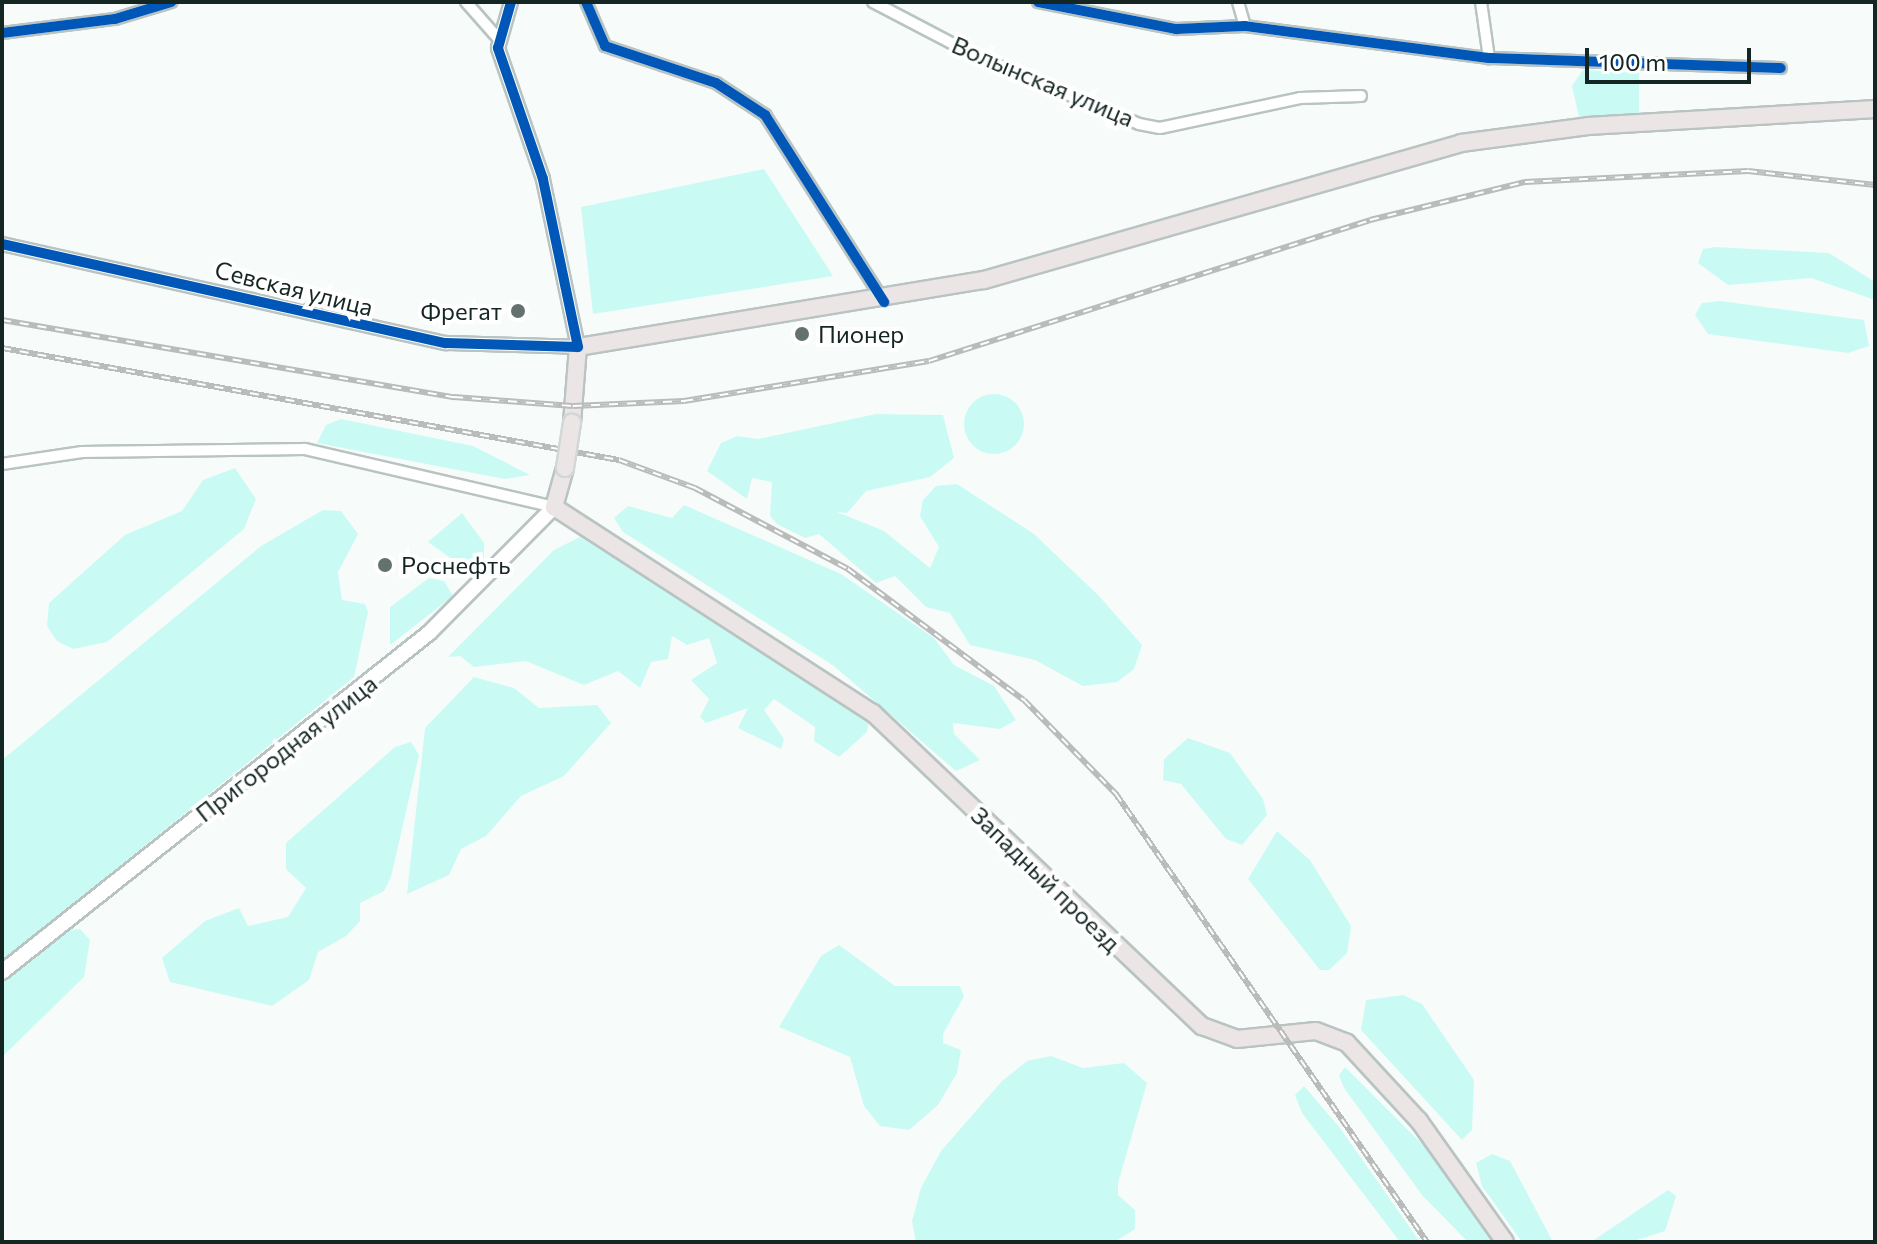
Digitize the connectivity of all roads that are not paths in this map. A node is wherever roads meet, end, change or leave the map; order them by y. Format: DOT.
graph roads {
  1 [pos="171,2"];
  2 [pos="466,2"];
  3 [pos="511,2"];
  4 [pos="586,2"];
  5 [pos="873,2"];
  6 [pos="1038,2"];
  7 [pos="1238,2"];
  8 [pos="1481,2"];
  9 [pos="1245,26"];
  10 [pos="2,33"];
  11 [pos="497,37"];
  12 [pos="1489,58"];
  13 [pos="1781,68"];
  14 [pos="1361,96"];
  15 [pos="1875,109"];
  16 [pos="2,244"];
  17 [pos="884,302"];
  18 [pos="578,347"];
  19 [pos="2,464"];
  20 [pos="554,507"];
  21 [pos="2,972"];
  22 [pos="1505,1242"];
  1 -- 10 [label="street"];
  2 -- 11 [label="street"];
  3 -- 11 [label="street"];
  4 -- 17 [label="street"];
  5 -- 14 [label="street, Волынская улица"];
  6 -- 9 [label="street"];
  7 -- 9 [label="street"];
  8 -- 12 [label="street"];
  9 -- 12 [label="street"];
  11 -- 18 [label="street"];
  12 -- 13 [label="street"];
  15 -- 17 [label="main road"];
  16 -- 18 [label="street, Севская улица"];
  17 -- 18 [label="main road"];
  18 -- 20 [label="main road, bridge"];
  19 -- 20 [label="street"];
  20 -- 21 [label="main road, Пригородная улица"];
  20 -- 22 [label="main road, Западный проезд"];
}
